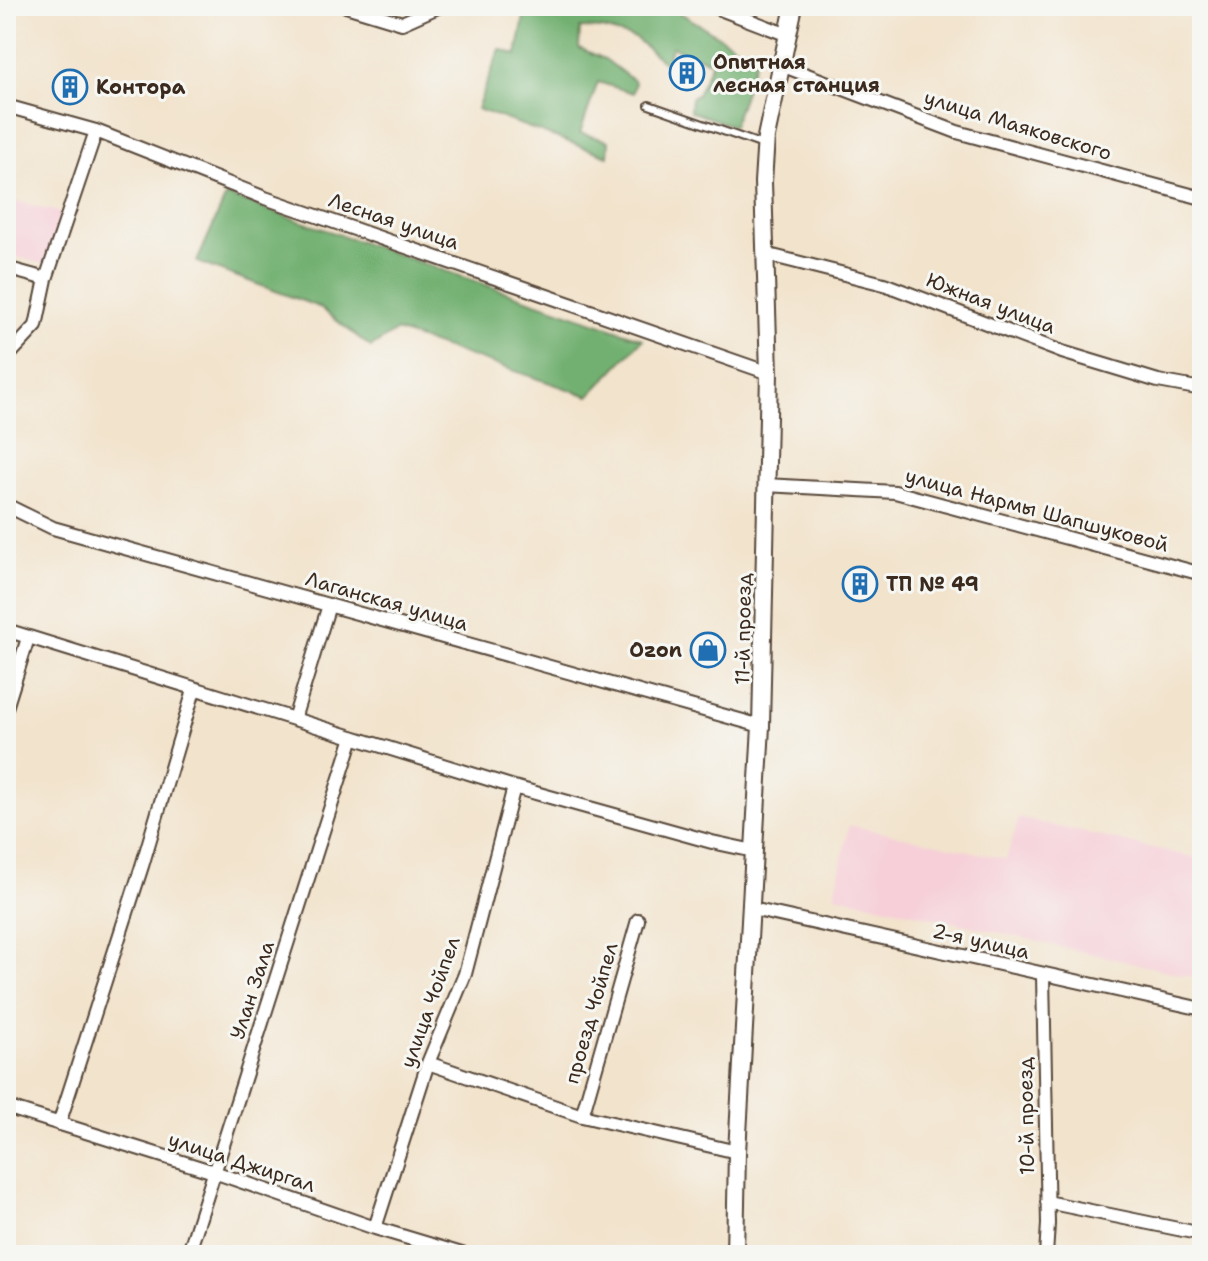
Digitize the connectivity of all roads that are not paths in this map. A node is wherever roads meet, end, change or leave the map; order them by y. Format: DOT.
graph roads {
  1 [pos="346,6"];
  2 [pos="440,6"];
  3 [pos="712,6"];
  4 [pos="794,6"];
  5 [pos="788,35"];
  6 [pos="781,65"];
  7 [pos="649,105"];
  8 [pos="6,106"];
  9 [pos="96,131"];
  10 [pos="765,146"];
  11 [pos="1202,198"];
  12 [pos="765,254"];
  13 [pos="6,268"];
  14 [pos="46,279"];
  15 [pos="6,363"];
  16 [pos="769,373"];
  17 [pos="1202,389"];
  18 [pos="765,485"];
  19 [pos="6,505"];
  20 [pos="1202,574"];
  21 [pos="329,605"];
  22 [pos="6,630"];
  23 [pos="28,638"];
  24 [pos="194,690"];
  25 [pos="6,708"];
  26 [pos="294,719"];
  27 [pos="761,726"];
  28 [pos="353,737"];
  29 [pos="514,787"];
  30 [pos="754,851"];
  31 [pos="752,909"];
  32 [pos="638,920"];
  33 [pos="1043,976"];
  34 [pos="1202,1009"];
  35 [pos="428,1063"];
  36 [pos="6,1107"];
  37 [pos="582,1116"];
  38 [pos="59,1124"];
  39 [pos="737,1152"];
  40 [pos="214,1172"];
  41 [pos="1047,1202"];
  42 [pos="375,1228"];
  43 [pos="1202,1234"];
  44 [pos="188,1255"];
  45 [pos="465,1255"];
  46 [pos="735,1255"];
  47 [pos="1046,1255"];
  1 -- 2 [label="street"];
  3 -- 5 [label="street"];
  4 -- 5 [label="street, 11-й проезд"];
  5 -- 6 [label="street, 11-й проезд"];
  6 -- 10 [label="street, 11-й проезд"];
  6 -- 11 [label="street, улица Маяковского"];
  7 -- 10 [label="lane"];
  8 -- 9 [label="street, Лесная улица"];
  9 -- 14 [label="street"];
  9 -- 16 [label="street, Лесная улица"];
  10 -- 12 [label="street, 11-й проезд"];
  12 -- 16 [label="street, 11-й проезд"];
  12 -- 17 [label="street, Южная улица"];
  13 -- 14 [label="street"];
  14 -- 15 [label="street"];
  16 -- 18 [label="street, 11-й проезд"];
  18 -- 20 [label="street, улица Нармы Шапшуковой"];
  18 -- 27 [label="street, 11-й проезд"];
  19 -- 21 [label="street, Лаганская улица"];
  21 -- 26 [label="street"];
  21 -- 27 [label="street, Лаганская улица"];
  22 -- 23 [label="street"];
  23 -- 24 [label="street"];
  23 -- 25 [label="street"];
  24 -- 26 [label="street"];
  24 -- 38 [label="street"];
  26 -- 28 [label="street"];
  27 -- 30 [label="street, 11-й проезд"];
  28 -- 29 [label="street"];
  28 -- 40 [label="street, Улан Зала"];
  29 -- 30 [label="street"];
  29 -- 35 [label="street, улица Чойпел"];
  30 -- 31 [label="street, 11-й проезд"];
  31 -- 33 [label="street, 2-я улица"];
  31 -- 39 [label="street, 11-й проезд"];
  32 -- 37 [label="street, проезд Чойпел"];
  33 -- 34 [label="street, 2-я улица"];
  33 -- 41 [label="street, 10-й проезд"];
  35 -- 37 [label="street, проезд Чойпел"];
  35 -- 42 [label="street, улица Чойпел"];
  36 -- 38 [label="street, улица Джиргал"];
  37 -- 39 [label="street, проезд Чойпел"];
  38 -- 40 [label="street, улица Джиргал"];
  39 -- 46 [label="street, 11-й проезд"];
  40 -- 42 [label="street, улица Джиргал"];
  40 -- 44 [label="street, Улан Зала"];
  41 -- 43 [label="street"];
  41 -- 47 [label="street, 10-й проезд"];
  42 -- 45 [label="street, улица Джиргал"];
}
